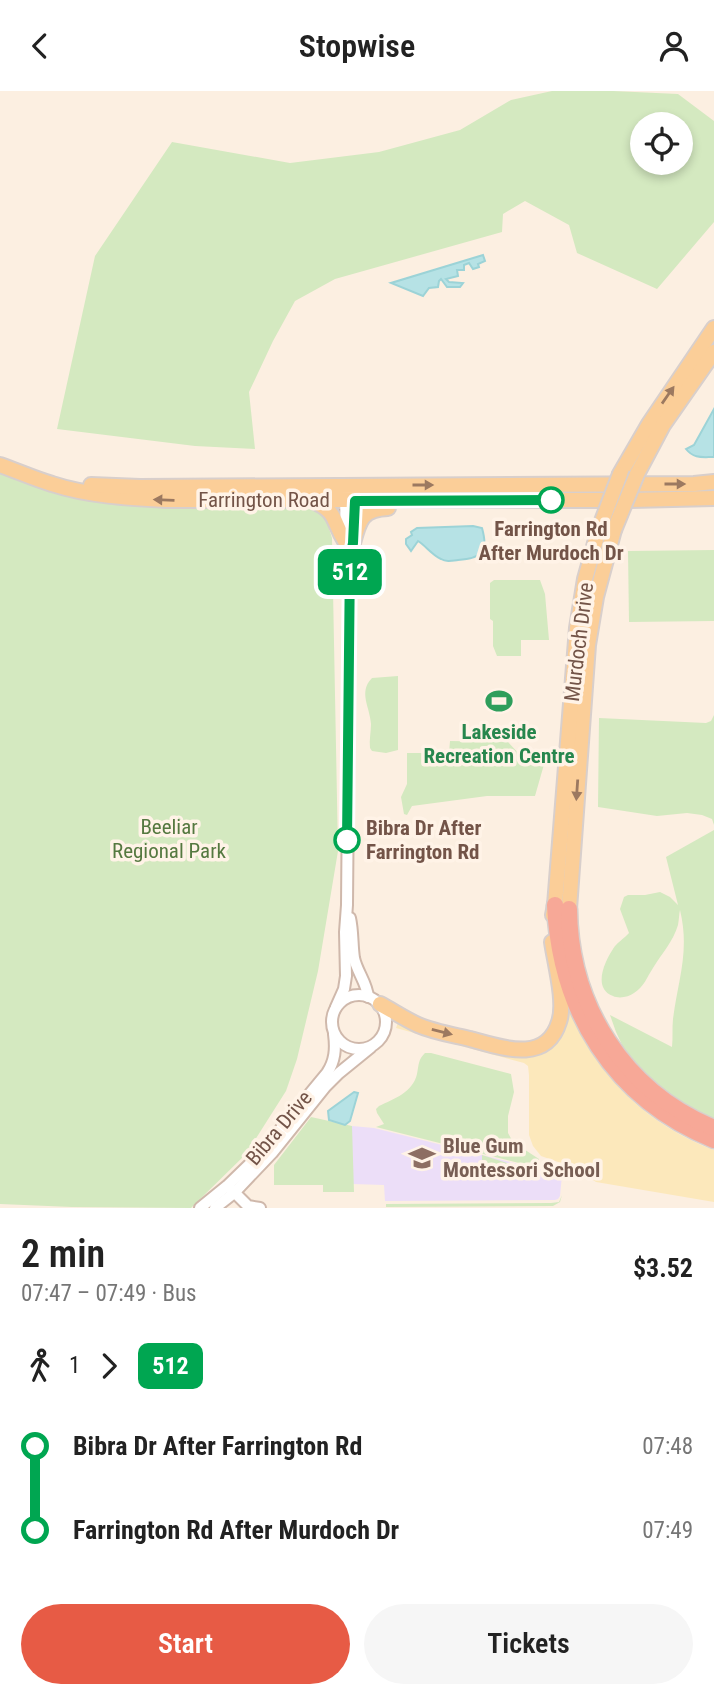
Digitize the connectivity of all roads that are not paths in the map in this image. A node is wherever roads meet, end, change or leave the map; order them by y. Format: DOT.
graph roads {
  1 [pos="714,328"];
  2 [pos="714,352"];
  3 [pos="0,465"];
  4 [pos="27,474"];
  5 [pos="714,482"];
  6 [pos="350,485"];
  7 [pos="495,485"];
  8 [pos="714,498"];
  9 [pos="350,500"];
  10 [pos="462,500"];
  11 [pos="552,500"];
  12 [pos="313,501"];
  13 [pos="607,529"];
  14 [pos="349,547"];
  15 [pos="347,905"];
  16 [pos="562,907"];
  17 [pos="374,1000"];
  18 [pos="336,1007"];
  19 [pos="334,1034"];
  20 [pos="371,1047"];
  21 [pos="714,1128"];
  22 [pos="714,1140"];
  23 [pos="234,1186"];
  24 [pos="257,1207"];
  25 [pos="200,1208"];
  26 [pos="215,1208"];
  13 -- 1 [label="main road, Murdoch Drive, one-way, bridge"];
  2 -- 13 [label="main road, Murdoch Drive, bridge"];
  3 -- 4 [label="main road, Farrington Road"];
  4 -- 6 [label="main road, Farrington Road"];
  12 -- 4 [label="main road, Farrington Road, one-way"];
  7 -- 5 [label="main road, Farrington Road, one-way"];
  6 -- 7 [label="main road, Farrington Road, one-way"];
  6 -- 9 [label="street"];
  7 -- 11 [label="main road"];
  8 -- 11 [label="main road, Farrington Road"];
  9 -- 10 [label="main road, Farrington Road"];
  9 -- 12 [label="main road, Farrington Road"];
  9 -- 14 [label="street"];
  10 -- 11 [label="main road, Farrington Road"];
  10 -- 14 [label="main road"];
  12 -- 14 [label="main road"];
  13 -- 16 [label="main road, Murdoch Drive"];
  14 -- 15 [label="street"];
  15 -- 17 [label="street"];
  15 -- 18 [label="street"];
  17 -- 16 [label="main road, Murdoch Drive, one-way"];
  16 -- 21 [label="highway"];
  16 -- 22 [label="highway"];
  17 -- 18 [label="street"];
  17 -- 20 [label="street"];
  18 -- 19 [label="street"];
  19 -- 20 [label="street"];
  19 -- 23 [label="street, Bibra Drive"];
  20 -- 23 [label="street, Bibra Drive"];
  23 -- 24 [label="street"];
  23 -- 25 [label="street, Bibra Drive"];
  23 -- 26 [label="street, Bibra Drive"];
}
